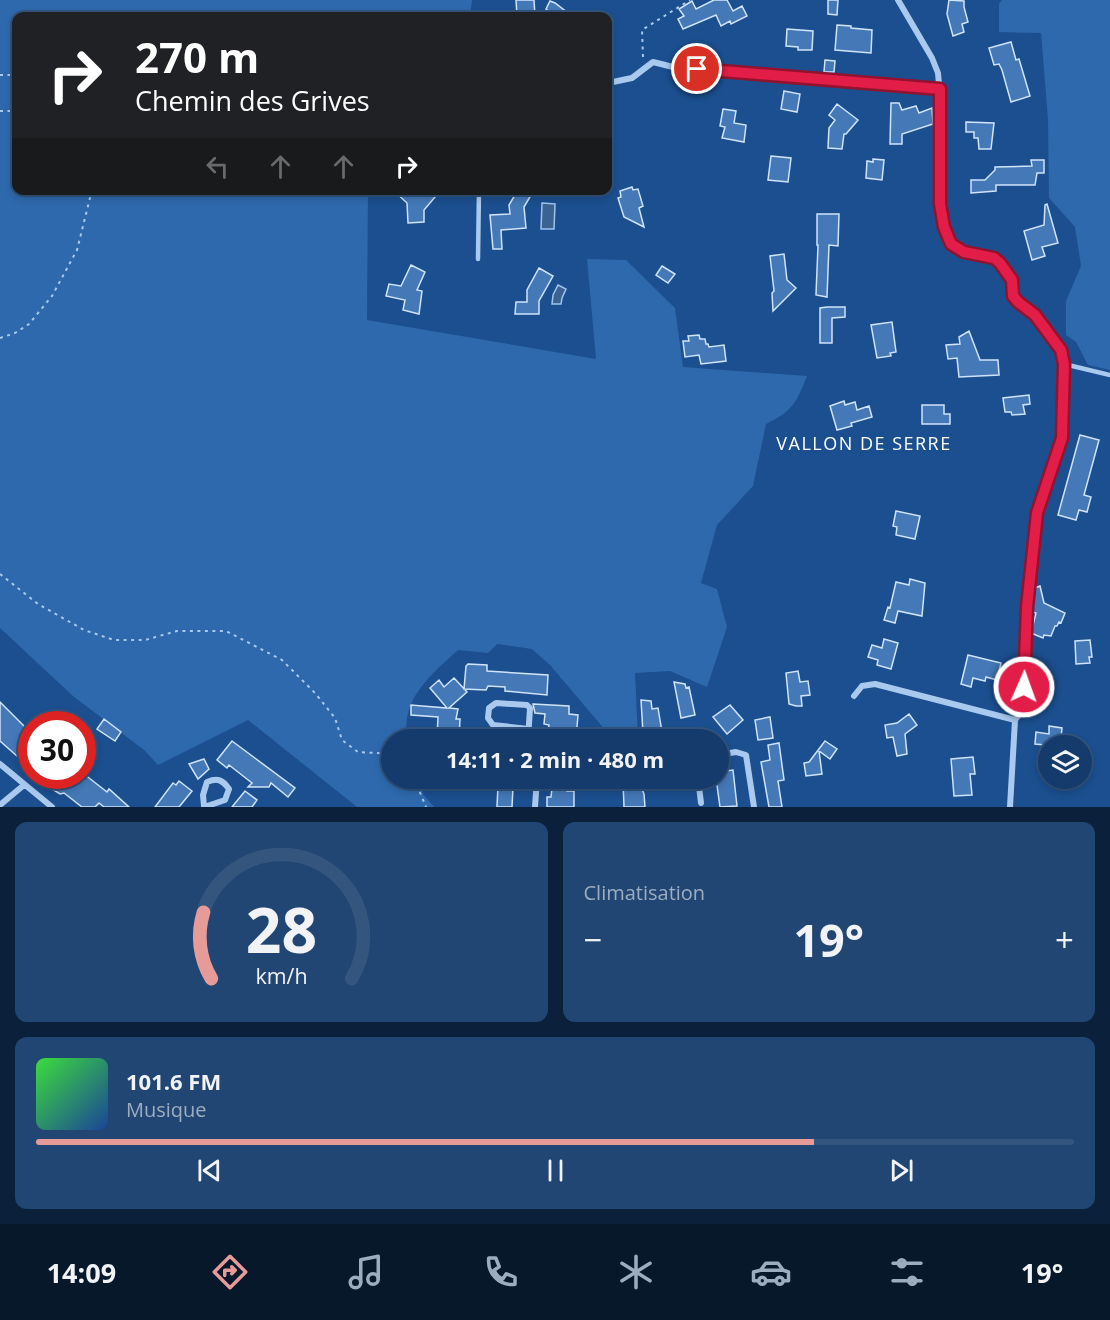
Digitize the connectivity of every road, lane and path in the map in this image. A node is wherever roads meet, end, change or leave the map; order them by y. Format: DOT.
graph roads {
  1 [pos="690,0"];
  2 [pos="898,0"];
  3 [pos="645,66"];
  4 [pos="612,82"];
  5 [pos="940,89"];
  6 [pos="91,195"];
  7 [pos="479,195"];
  8 [pos="478,259"];
  9 [pos="0,338"];
  10 [pos="1064,364"];
  11 [pos="1110,375"];
  12 [pos="0,574"];
  13 [pos="854,696"];
  14 [pos="1015,720"];
  15 [pos="529,729"];
  16 [pos="381,753"];
  17 [pos="729,753"];
  18 [pos="0,764"];
  19 [pos="18,780"];
  20 [pos="19,789"];
  21 [pos="29,789"];
  22 [pos="419,789"];
  23 [pos="537,789"];
  24 [pos="699,789"];
  25 [pos="701,803"];
  26 [pos="0,805"];
  27 [pos="52,807"];
  28 [pos="204,807"];
  29 [pos="426,807"];
  30 [pos="536,807"];
  31 [pos="754,807"];
  32 [pos="1010,807"];
  1 -- 3 [label="path"];
  2 -- 5 [label="street"];
  3 -- 4 [label="street"];
  3 -- 5 [label="street"];
  5 -- 10 [label="street"];
  6 -- 9 [label="path"];
  7 -- 8 [label="lane"];
  10 -- 11 [label="lane"];
  10 -- 14 [label="street"];
  12 -- 16 [label="path"];
  13 -- 14 [label="street"];
  14 -- 32 [label="street"];
  15 -- 15 [label="street"];
  17 -- 31 [label="street"];
  18 -- 19 [label="street"];
  20 -- 26 [label="street"];
  21 -- 27 [label="street"];
  22 -- 29 [label="path"];
  23 -- 30 [label="street"];
  24 -- 25 [label="street"];
  28 -- 28 [label="street"];
}
